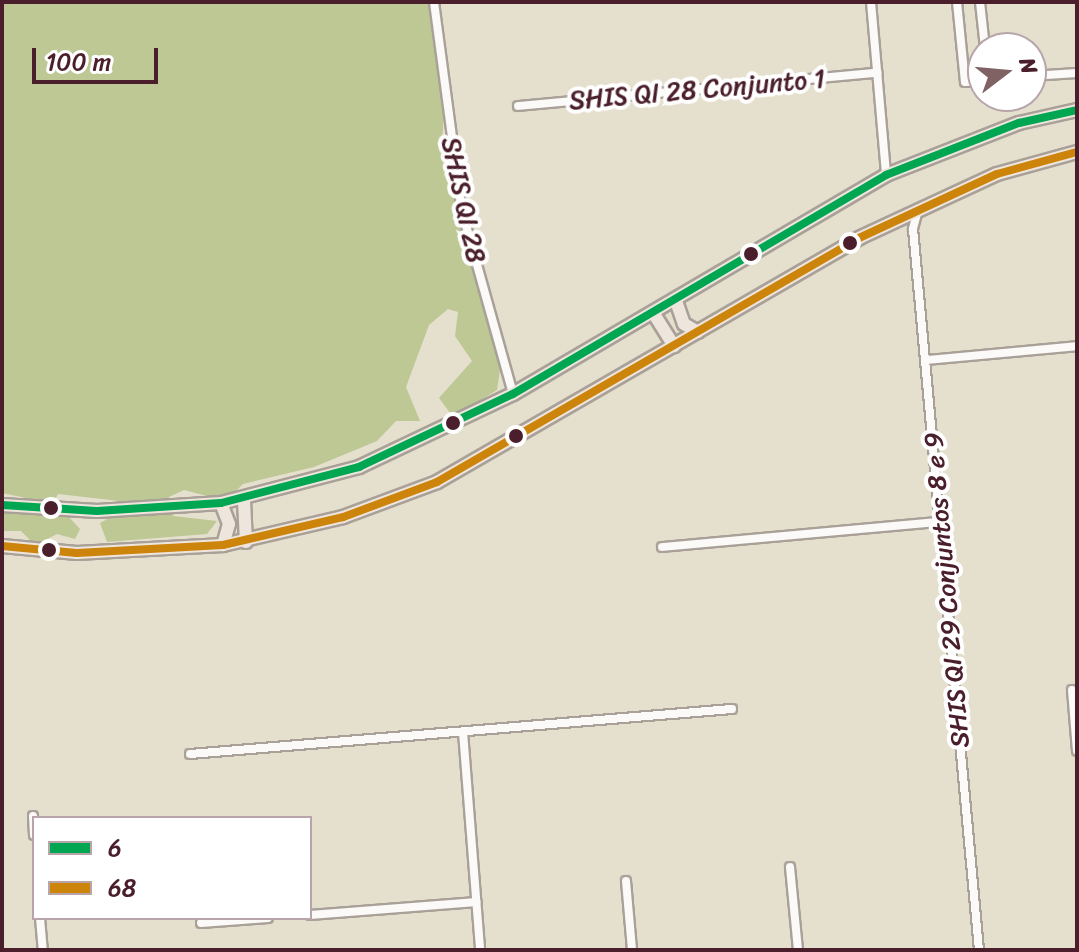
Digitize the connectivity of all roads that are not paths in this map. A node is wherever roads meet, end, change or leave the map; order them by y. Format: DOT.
graph roads {
  1 [pos="434,2"];
  2 [pos="871,2"];
  3 [pos="957,2"];
  4 [pos="980,2"];
  5 [pos="983,32"];
  6 [pos="877,73"];
  7 [pos="1077,73"];
  8 [pos="1047,75"];
  9 [pos="967,82"];
  10 [pos="518,106"];
  11 [pos="1073,111"];
  12 [pos="1077,125"];
  13 [pos="1077,152"];
  14 [pos="886,175"];
  15 [pos="918,210"];
  16 [pos="901,218"];
  17 [pos="913,229"];
  18 [pos="676,301"];
  19 [pos="654,314"];
  20 [pos="698,332"];
  21 [pos="674,346"];
  22 [pos="1077,346"];
  23 [pos="927,360"];
  24 [pos="513,394"];
  25 [pos="244,500"];
  26 [pos="221,503"];
  27 [pos="2,505"];
  28 [pos="939,522"];
  29 [pos="246,542"];
  30 [pos="223,545"];
  31 [pos="2,546"];
  32 [pos="662,547"];
  33 [pos="1072,690"];
  34 [pos="732,709"];
  35 [pos="463,732"];
  36 [pos="1077,751"];
  37 [pos="190,754"];
  38 [pos="790,867"];
  39 [pos="626,881"];
  40 [pos="476,902"];
  41 [pos="312,915"];
  42 [pos="40,920"];
  43 [pos="241,920"];
  44 [pos="201,923"];
  45 [pos="43,950"];
  46 [pos="480,950"];
  47 [pos="632,950"];
  48 [pos="798,950"];
  49 [pos="979,950"];
  1 -- 24 [label="street, SHIS QI 28"];
  2 -- 6 [label="street"];
  3 -- 9 [label="street"];
  4 -- 5 [label="street"];
  6 -- 10 [label="street, SHIS QI 28 Conjunto 1"];
  6 -- 14 [label="street"];
  7 -- 8 [label="street"];
  11 -- 12 [label="main road"];
  11 -- 14 [label="main road"];
  13 -- 15 [label="main road"];
  14 -- 18 [label="main road"];
  15 -- 16 [label="main road"];
  15 -- 17 [label="street, SHIS QI 29 Conjuntos 8 e 9"];
  16 -- 17 [label="street"];
  16 -- 20 [label="main road"];
  17 -- 23 [label="street, SHIS QI 29 Conjuntos 8 e 9"];
  18 -- 19 [label="main road"];
  18 -- 20 [label="main road"];
  19 -- 21 [label="main road"];
  19 -- 24 [label="main road"];
  20 -- 21 [label="main road"];
  21 -- 29 [label="main road"];
  22 -- 23 [label="street"];
  23 -- 28 [label="street, SHIS QI 29 Conjuntos 8 e 9"];
  24 -- 25 [label="main road"];
  25 -- 26 [label="main road"];
  25 -- 29 [label="main road"];
  26 -- 27 [label="main road"];
  26 -- 30 [label="main road"];
  28 -- 32 [label="street"];
  28 -- 49 [label="street, SHIS QI 29 Conjuntos 8 e 9"];
  29 -- 30 [label="main road"];
  30 -- 31 [label="main road"];
  33 -- 36 [label="street"];
  34 -- 35 [label="street"];
  35 -- 37 [label="street"];
  35 -- 40 [label="street"];
  38 -- 48 [label="street"];
  39 -- 47 [label="street"];
  40 -- 41 [label="street"];
  40 -- 46 [label="street"];
  42 -- 45 [label="street"];
  43 -- 44 [label="street"];
}
